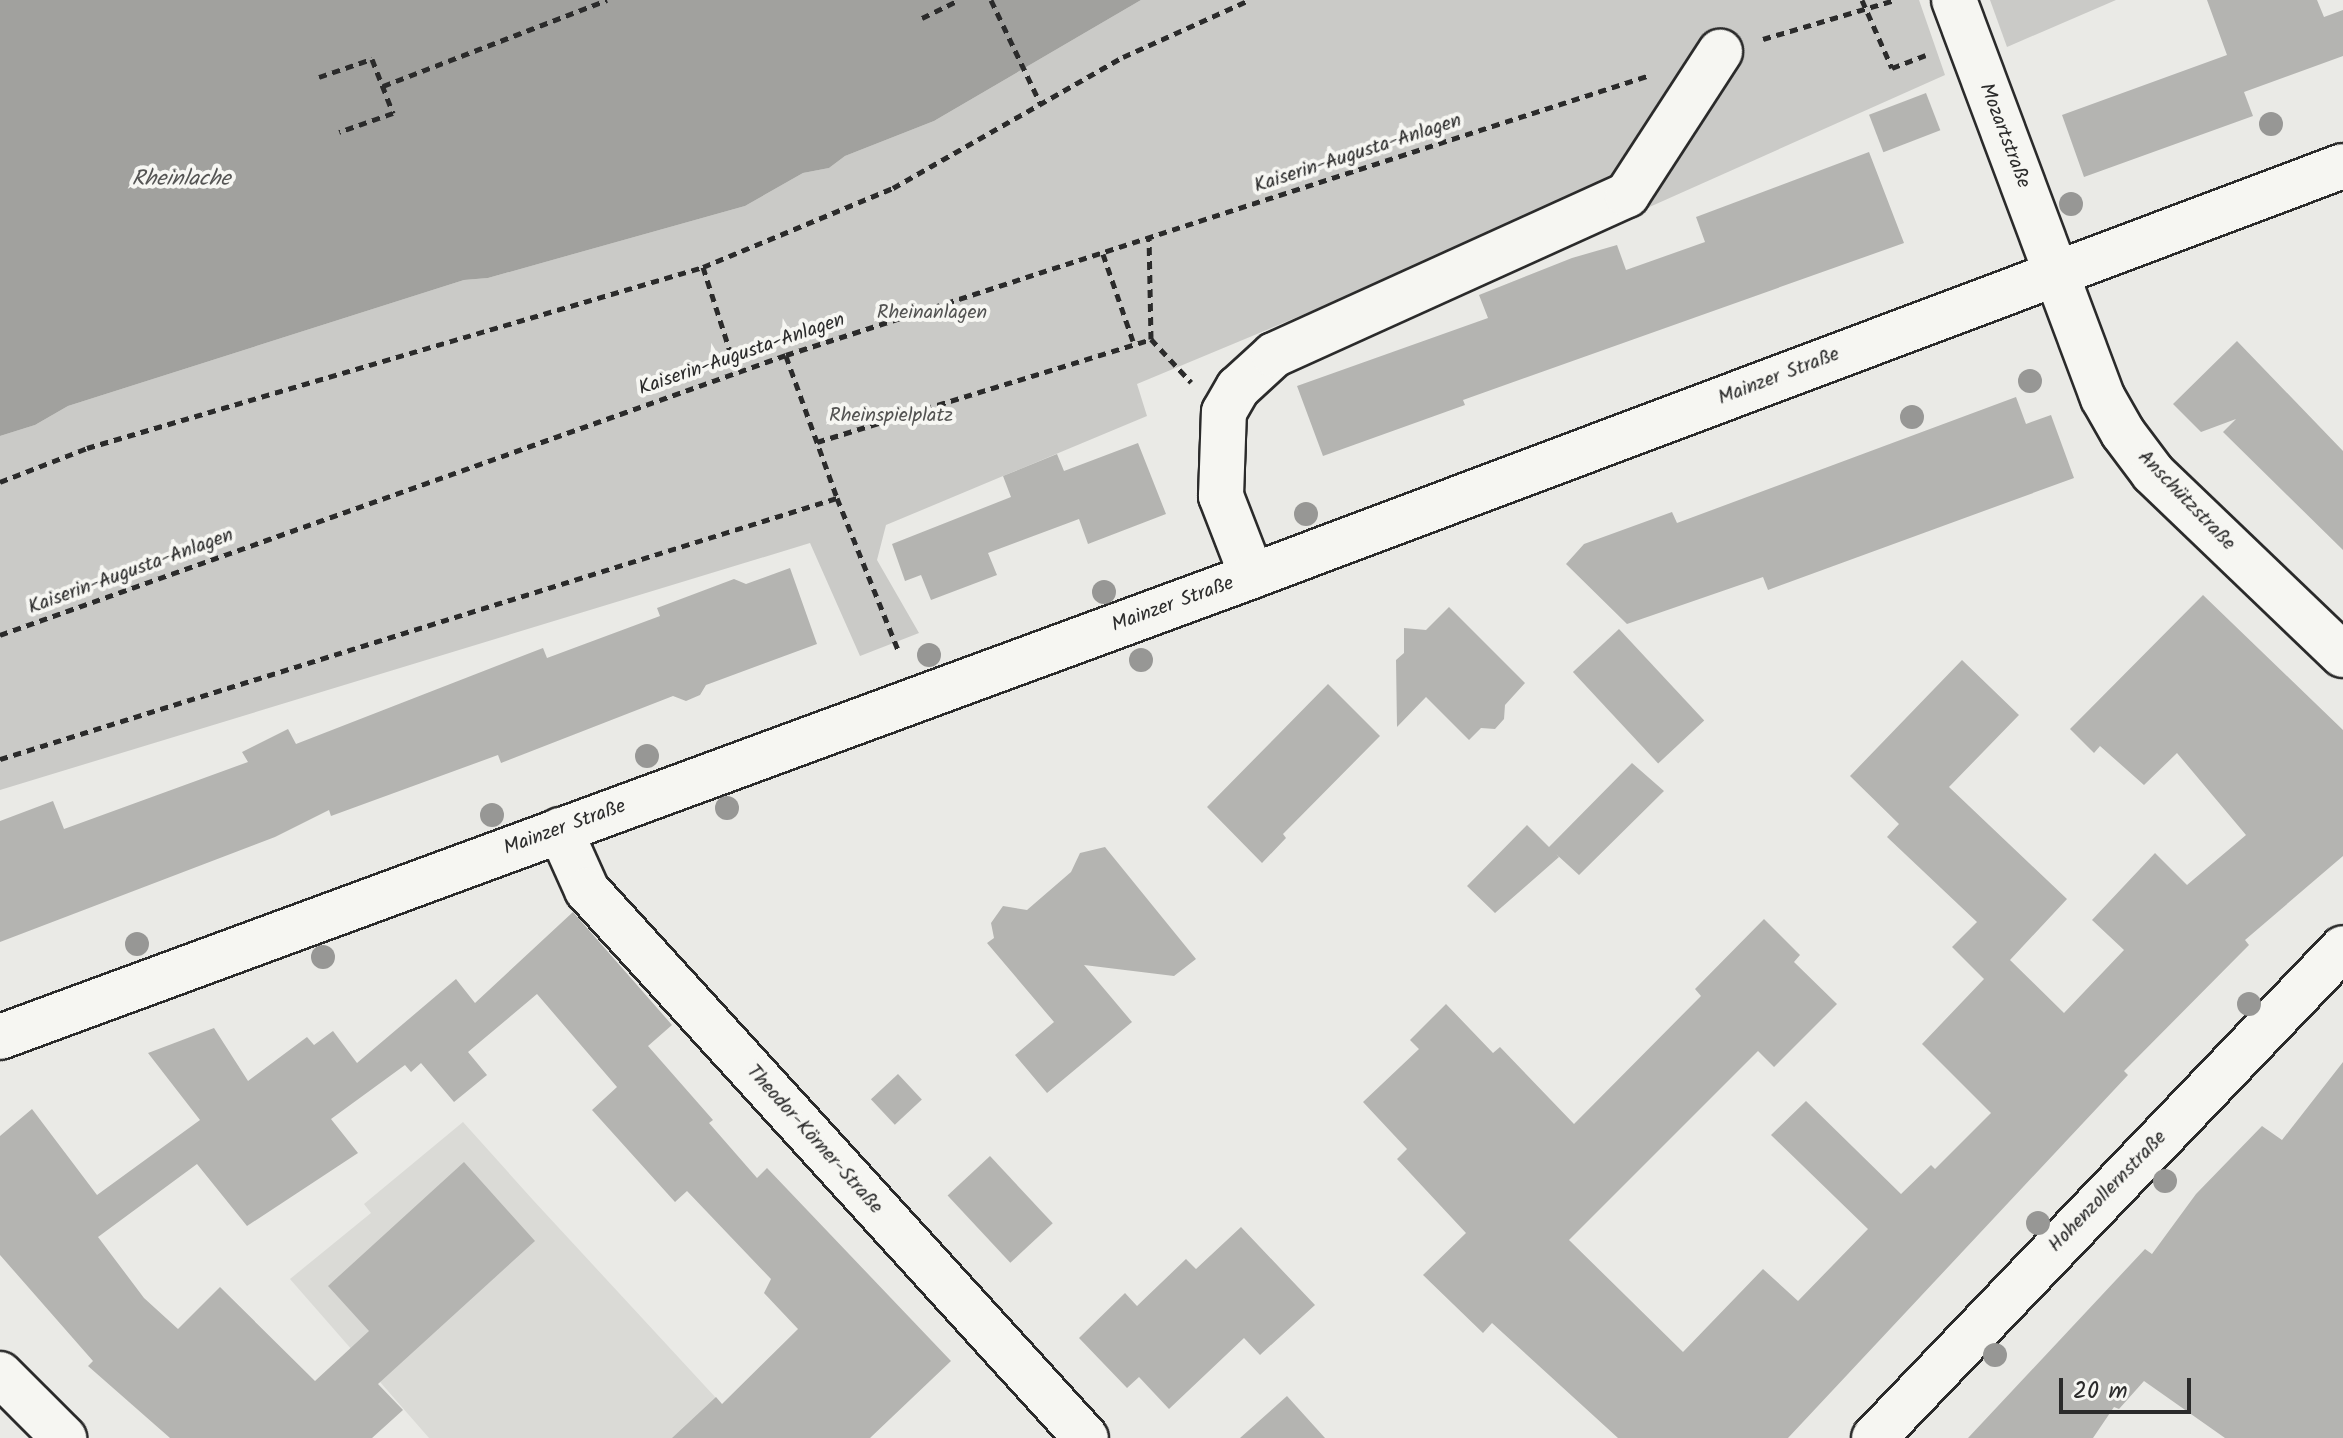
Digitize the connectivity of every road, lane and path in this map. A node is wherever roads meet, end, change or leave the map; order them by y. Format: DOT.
graph roads {
  1 [pos="607,0"];
  2 [pos="959,0"];
  3 [pos="991,0"];
  4 [pos="1249,0"];
  5 [pos="1862,0"];
  6 [pos="1895,0"];
  7 [pos="1867,8"];
  8 [pos="922,18"];
  9 [pos="1961,20"];
  10 [pos="1725,51"];
  11 [pos="319,77"];
  12 [pos="383,86"];
  13 [pos="1041,105"];
  14 [pos="339,132"];
  15 [pos="2343,166"];
  16 [pos="1149,239"];
  17 [pos="1103,254"];
  18 [pos="703,267"];
  19 [pos="2055,272"];
  20 [pos="1151,339"];
  21 [pos="1133,341"];
  22 [pos="786,355"];
  23 [pos="1177,368"];
  24 [pos="737,373"];
  25 [pos="817,442"];
  26 [pos="0,482"];
  27 [pos="837,498"];
  28 [pos="1252,576"];
  29 [pos="0,635"];
  30 [pos="899,652"];
  31 [pos="2343,655"];
  32 [pos="0,759"];
  33 [pos="560,830"];
  34 [pos="2343,948"];
  35 [pos="0,1037"];
  36 [pos="0,1374"];
  37 [pos="64,1438"];
  38 [pos="1086,1438"];
  39 [pos="1874,1438"];
  1 -- 12 [label="path"];
  2 -- 8 [label="path"];
  3 -- 13 [label="path"];
  4 -- 13 [label="path"];
  5 -- 7 [label="path"];
  6 -- 7 [label="path, Kaiserin-Augusta-Anlagen"];
  7 -- 9 [label="path"];
  7 -- 10 [label="path, Kaiserin-Augusta-Anlagen"];
  9 -- 19 [label="street, Mozartstraße"];
  10 -- 16 [label="path, Kaiserin-Augusta-Anlagen"];
  10 -- 28 [label="street"];
  11 -- 12 [label="path"];
  12 -- 14 [label="path"];
  13 -- 18 [label="path"];
  15 -- 19 [label="street, Mainzer Straße"];
  16 -- 17 [label="path, Kaiserin-Augusta-Anlagen"];
  16 -- 20 [label="path"];
  17 -- 21 [label="path"];
  17 -- 22 [label="path, Kaiserin-Augusta-Anlagen"];
  18 -- 24 [label="path"];
  18 -- 26 [label="path"];
  19 -- 28 [label="street, Mainzer Straße"];
  19 -- 31 [label="street, Anschützstraße"];
  20 -- 21 [label="path"];
  20 -- 23 [label="path"];
  21 -- 25 [label="path"];
  22 -- 24 [label="path, Kaiserin-Augusta-Anlagen"];
  22 -- 25 [label="path"];
  24 -- 29 [label="path, Kaiserin-Augusta-Anlagen"];
  25 -- 27 [label="path"];
  27 -- 30 [label="path"];
  27 -- 32 [label="path"];
  28 -- 33 [label="street, Mainzer Straße"];
  33 -- 35 [label="street, Mainzer Straße"];
  33 -- 38 [label="street, Theodor-Körner-Straße"];
  34 -- 39 [label="street, Hohenzollernstraße"];
  36 -- 37 [label="street"];
}
